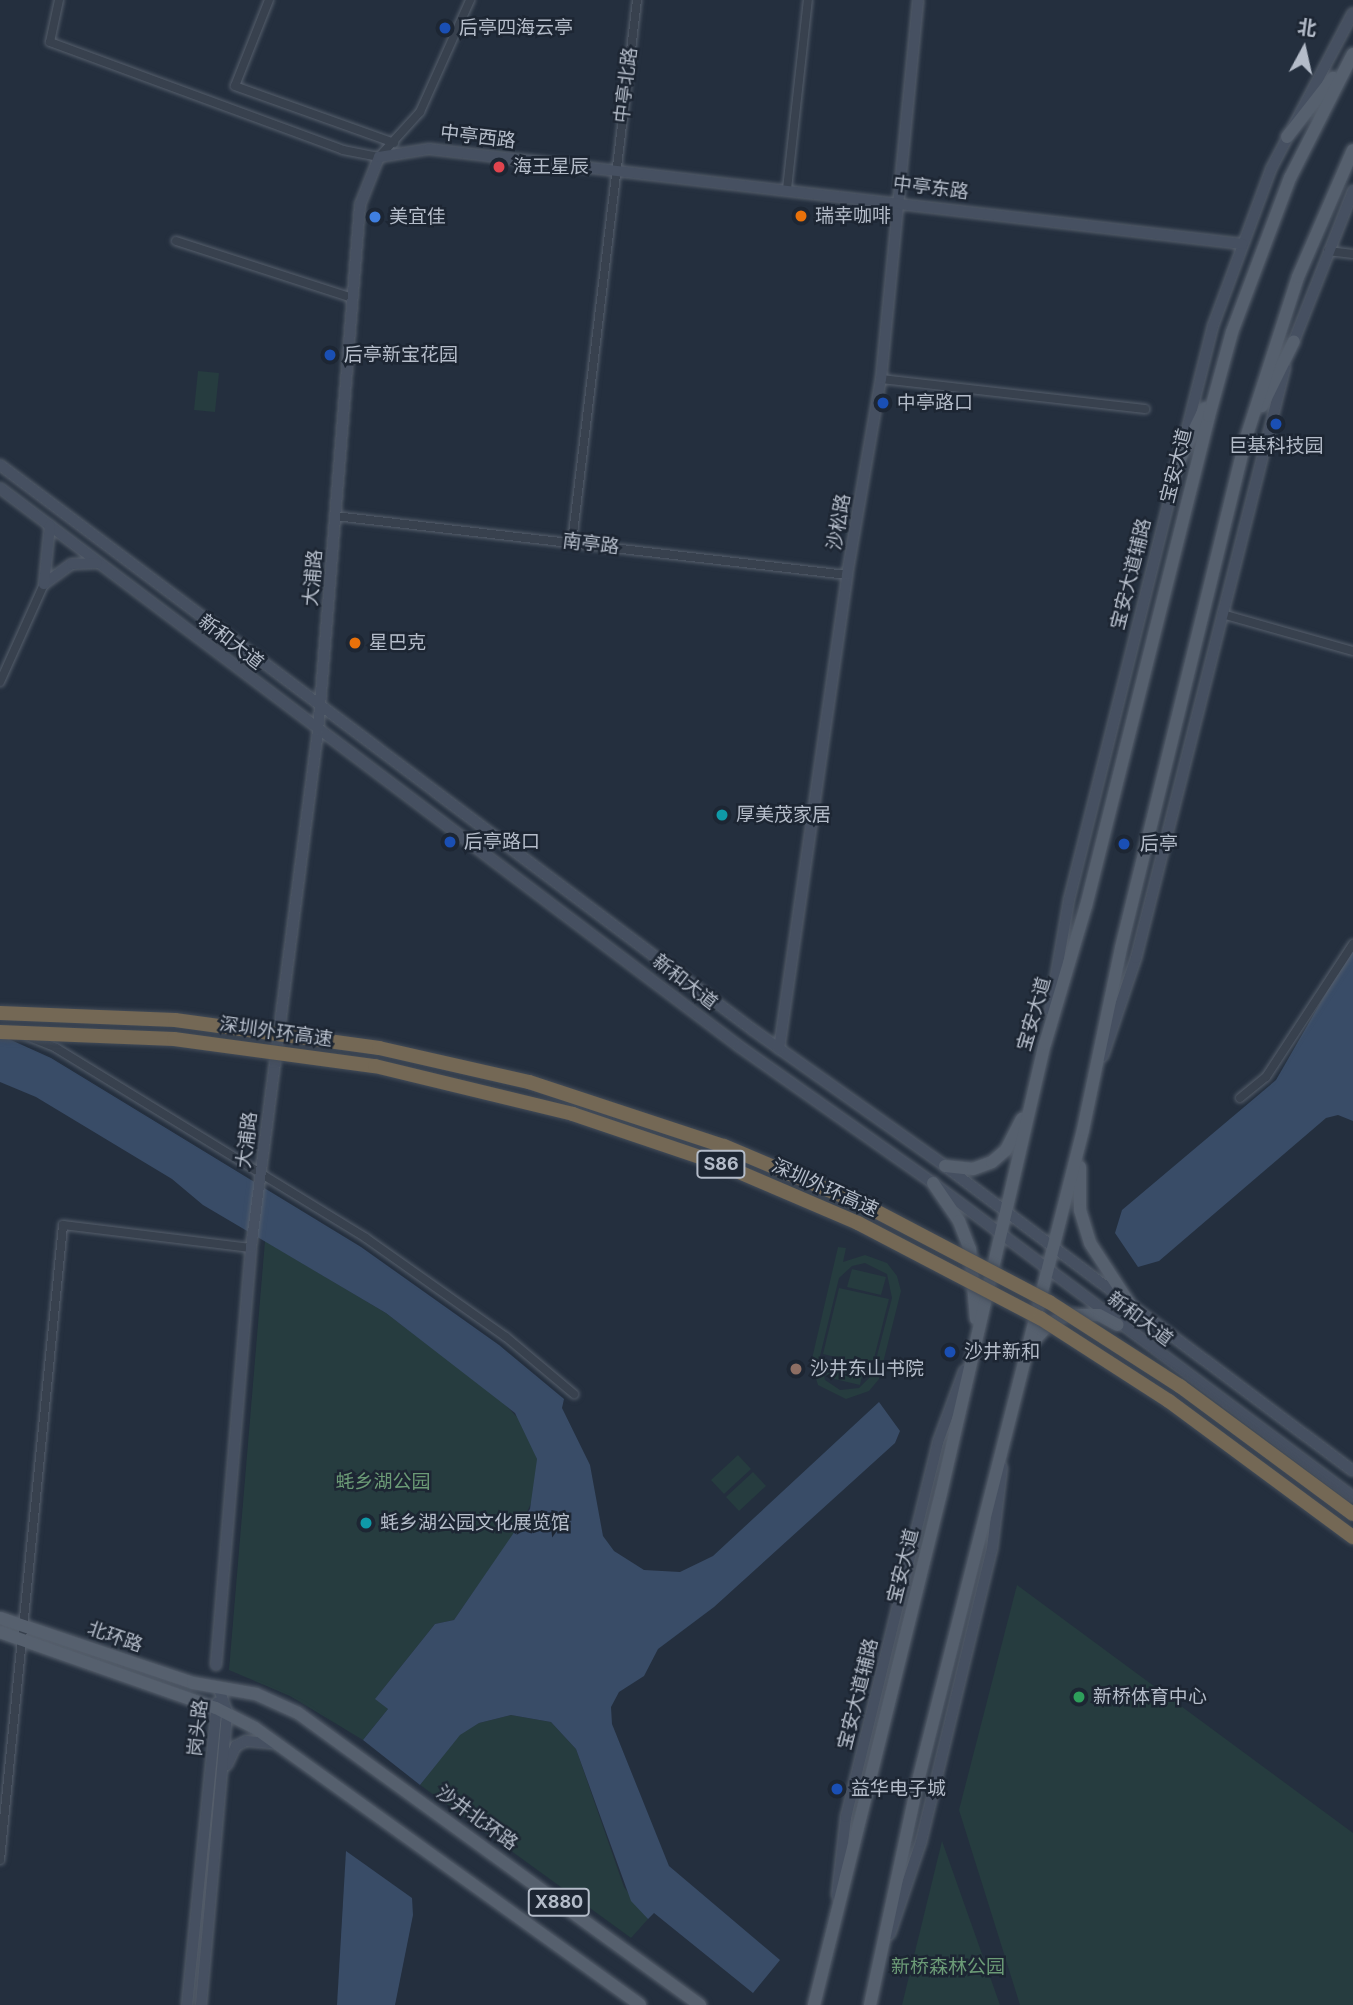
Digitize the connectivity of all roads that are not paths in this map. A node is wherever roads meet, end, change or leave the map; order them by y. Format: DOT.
graph roads {
  1 [pos="60,0"];
  2 [pos="269,0"];
  3 [pos="470,0"];
  4 [pos="637,0"];
  5 [pos="808,0"];
  6 [pos="918,0"];
  7 [pos="1353,13"];
  8 [pos="1353,54"];
  9 [pos="1287,137"];
  10 [pos="394,143"];
  11 [pos="1353,149"];
  12 [pos="379,157"];
  13 [pos="614,170"];
  14 [pos="787,189"];
  15 [pos="1353,191"];
  16 [pos="897,201"];
  17 [pos="176,241"];
  18 [pos="1242,244"];
  19 [pos="1328,251"];
  20 [pos="1353,254"];
  21 [pos="352,298"];
  22 [pos="1294,341"];
  23 [pos="1220,376"];
  24 [pos="881,379"];
  25 [pos="1145,409"];
  26 [pos="1246,438"];
  27 [pos="0,465"];
  28 [pos="1174,471"];
  29 [pos="0,488"];
  30 [pos="335,516"];
  31 [pos="50,525"];
  32 [pos="572,542"];
  33 [pos="99,563"];
  34 [pos="847,575"];
  35 [pos="44,584"];
  36 [pos="1222,614"];
  37 [pos="1353,651"];
  38 [pos="0,682"];
  39 [pos="320,706"];
  40 [pos="318,731"];
  41 [pos="1353,944"];
  42 [pos="0,1013"];
  43 [pos="0,1029"];
  44 [pos="1045,1044"];
  45 [pos="779,1049"];
  46 [pos="1095,1082"];
  47 [pos="1034,1093"];
  48 [pos="1240,1098"];
  49 [pos="1083,1130"];
  50 [pos="945,1166"];
  51 [pos="260,1180"];
  52 [pos="933,1183"];
  53 [pos="1006,1213"];
  54 [pos="1001,1235"];
  55 [pos="251,1248"];
  56 [pos="1053,1248"];
  57 [pos="1048,1270"];
  58 [pos="1133,1310"];
  59 [pos="1118,1325"];
  60 [pos="976,1335"];
  61 [pos="1029,1349"];
  62 [pos="574,1394"];
  63 [pos="1353,1471"];
  64 [pos="1353,1497"];
  65 [pos="1353,1514"];
  66 [pos="1353,1537"];
  67 [pos="0,1618"];
  68 [pos="21,1625"];
  69 [pos="0,1632"];
  70 [pos="19,1639"];
  71 [pos="216,1665"];
  72 [pos="219,1689"];
  73 [pos="222,1710"];
  74 [pos="280,1744"];
  75 [pos="223,1778"];
  76 [pos="0,1860"];
  77 [pos="820,1980"];
  78 [pos="871,2003"];
  79 [pos="187,2005"];
  80 [pos="201,2005"];
  81 [pos="640,2005"];
  82 [pos="699,2005"];
  83 [pos="805,2005"];
  84 [pos="814,2005"];
  1 -- 12 [label="street"];
  2 -- 10 [label="street"];
  3 -- 10 [label="street, 大浦路"];
  4 -- 13 [label="street, 中亭北路"];
  5 -- 14 [label="street"];
  6 -- 16 [label="main road, 沙松路"];
  7 -- 9 [label="main road, 宝安大道辅路"];
  8 -- 9 [label="main road"];
  8 -- 23 [label="main road, 宝安大道"];
  9 -- 18 [label="main road, 宝安大道辅路"];
  10 -- 12 [label="street, 大浦路"];
  11 -- 26 [label="main road"];
  12 -- 13 [label="main road, 中亭西路"];
  12 -- 21 [label="main road, 大浦路"];
  13 -- 14 [label="main road, 中亭东路"];
  13 -- 32 [label="street, 中亭北路"];
  14 -- 16 [label="main road, 中亭东路"];
  15 -- 19 [label="main road"];
  16 -- 18 [label="main road, 中亭东路"];
  16 -- 24 [label="main road, 沙松路"];
  17 -- 21 [label="street"];
  18 -- 28 [label="main road, 宝安大道辅路"];
  19 -- 20 [label="street"];
  19 -- 22 [label="main road"];
  21 -- 30 [label="main road, 大浦路"];
  22 -- 26 [label="main road"];
  22 -- 36 [label="main road"];
  23 -- 28 [label="main road"];
  23 -- 44 [label="main road, 宝安大道"];
  24 -- 25 [label="street"];
  24 -- 34 [label="main road, 沙松路"];
  26 -- 46 [label="main road"];
  27 -- 39 [label="main road, 新和大道"];
  28 -- 44 [label="main road, 宝安大道辅路"];
  29 -- 31 [label="main road, 新和大道"];
  30 -- 32 [label="street, 南亭路"];
  30 -- 39 [label="main road, 大浦路"];
  31 -- 33 [label="main road, 新和大道"];
  31 -- 35 [label="main road"];
  32 -- 34 [label="street, 南亭路"];
  33 -- 35 [label="main road"];
  33 -- 40 [label="main road, 新和大道"];
  34 -- 45 [label="main road, 沙松路"];
  35 -- 38 [label="street"];
  36 -- 37 [label="street"];
  36 -- 46 [label="main road"];
  39 -- 40 [label="main road, 大浦路"];
  39 -- 45 [label="main road, 新和大道"];
  40 -- 51 [label="main road, 大浦路"];
  40 -- 52 [label="main road, 新和大道"];
  41 -- 48 [label="street"];
  42 -- 65 [label="highway, 深圳外环高速 / S86, bridge"];
  43 -- 51 [label="street"];
  43 -- 66 [label="highway, 深圳外环高速 / S86, bridge"];
  44 -- 47 [label="main road, 宝安大道"];
  45 -- 50 [label="main road, 新和大道"];
  46 -- 49 [label="main road"];
  47 -- 50 [label="main road"];
  47 -- 53 [label="main road, 宝安大道"];
  49 -- 56 [label="main road"];
  49 -- 58 [label="main road"];
  50 -- 53 [label="main road, 新和大道"];
  51 -- 55 [label="main road, 大浦路"];
  51 -- 62 [label="street"];
  52 -- 54 [label="main road, 新和大道"];
  52 -- 60 [label="main road"];
  53 -- 54 [label="main road, 宝安大道"];
  53 -- 56 [label="main road, 新和大道"];
  54 -- 57 [label="main road, 新和大道"];
  54 -- 60 [label="main road, 宝安大道"];
  55 -- 68 [label="street"];
  55 -- 71 [label="main road"];
  56 -- 57 [label="main road"];
  56 -- 58 [label="main road, 新和大道"];
  57 -- 59 [label="main road, 新和大道"];
  57 -- 61 [label="main road"];
  58 -- 63 [label="main road, 新和大道"];
  59 -- 61 [label="main road"];
  59 -- 64 [label="main road, 新和大道"];
  60 -- 77 [label="main road, 宝安大道"];
  61 -- 78 [label="main road"];
  67 -- 68 [label="main road, 北环路 / X880"];
  68 -- 70 [label="street"];
  68 -- 72 [label="main road, 北环路 / X880"];
  69 -- 70 [label="main road, 北环路 / X880"];
  70 -- 73 [label="main road, 北环路 / X880"];
  70 -- 76 [label="street"];
  72 -- 73 [label="main road, 岗头路"];
  72 -- 82 [label="main road, 沙井北环路 / X880"];
  73 -- 74 [label="main road, X880"];
  73 -- 75 [label="main road, 岗头路"];
  73 -- 79 [label="main road, 岗头路"];
  74 -- 75 [label="main road"];
  74 -- 81 [label="main road, X880"];
  75 -- 80 [label="main road, 岗头路"];
  77 -- 83 [label="main road"];
  77 -- 84 [label="main road, 宝安大道"];
}
